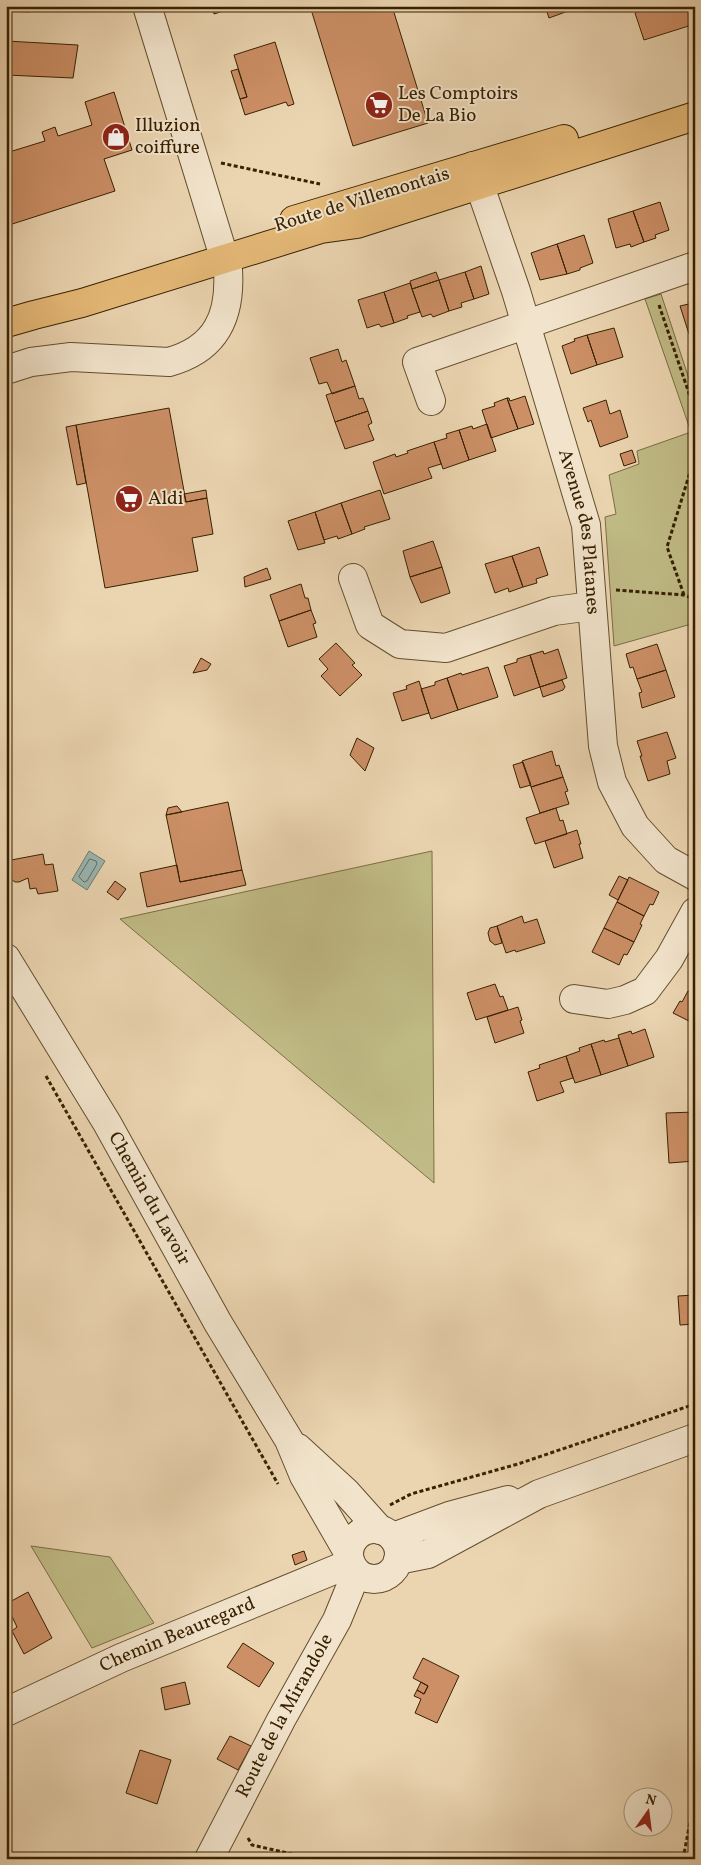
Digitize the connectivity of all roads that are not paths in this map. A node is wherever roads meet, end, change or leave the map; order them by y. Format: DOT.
graph roads {
  1 [pos="147,6"];
  2 [pos="695,100"];
  3 [pos="695,116"];
  4 [pos="476,176"];
  5 [pos="222,252"];
  6 [pos="695,266"];
  7 [pos="6,324"];
  8 [pos="526,324"];
  9 [pos="6,370"];
  10 [pos="431,401"];
  11 [pos="353,578"];
  12 [pos="591,597"];
  13 [pos="695,876"];
  14 [pos="695,912"];
  15 [pos="6,958"];
  16 [pos="574,999"];
  17 [pos="695,1438"];
  18 [pos="289,1440"];
  19 [pos="391,1542"];
  20 [pos="352,1563"];
  21 [pos="6,1712"];
  22 [pos="210,1859"];
  1 -- 5 [label="street"];
  2 -- 4 [label="main road, Route de Villemontais"];
  3 -- 4 [label="main road, Route de Villemontais"];
  4 -- 5 [label="main road, Route de Villemontais"];
  4 -- 8 [label="street, Avenue des Platanes"];
  5 -- 7 [label="main road, Route de Villemontais"];
  5 -- 9 [label="street"];
  6 -- 8 [label="street"];
  8 -- 10 [label="street"];
  8 -- 12 [label="street, Avenue des Platanes"];
  11 -- 12 [label="street"];
  12 -- 13 [label="street, Avenue des Platanes"];
  14 -- 16 [label="street"];
  15 -- 18 [label="street, Chemin du Lavoir"];
  17 -- 19 [label="street"];
  18 -- 19 [label="street, Chemin du Lavoir"];
  18 -- 20 [label="street, Chemin du Lavoir"];
  19 -- 20 [label="street"];
  19 -- 20 [label="street"];
  20 -- 21 [label="street, Chemin Beauregard"];
  20 -- 22 [label="street, Route de la Mirandole"];
}
